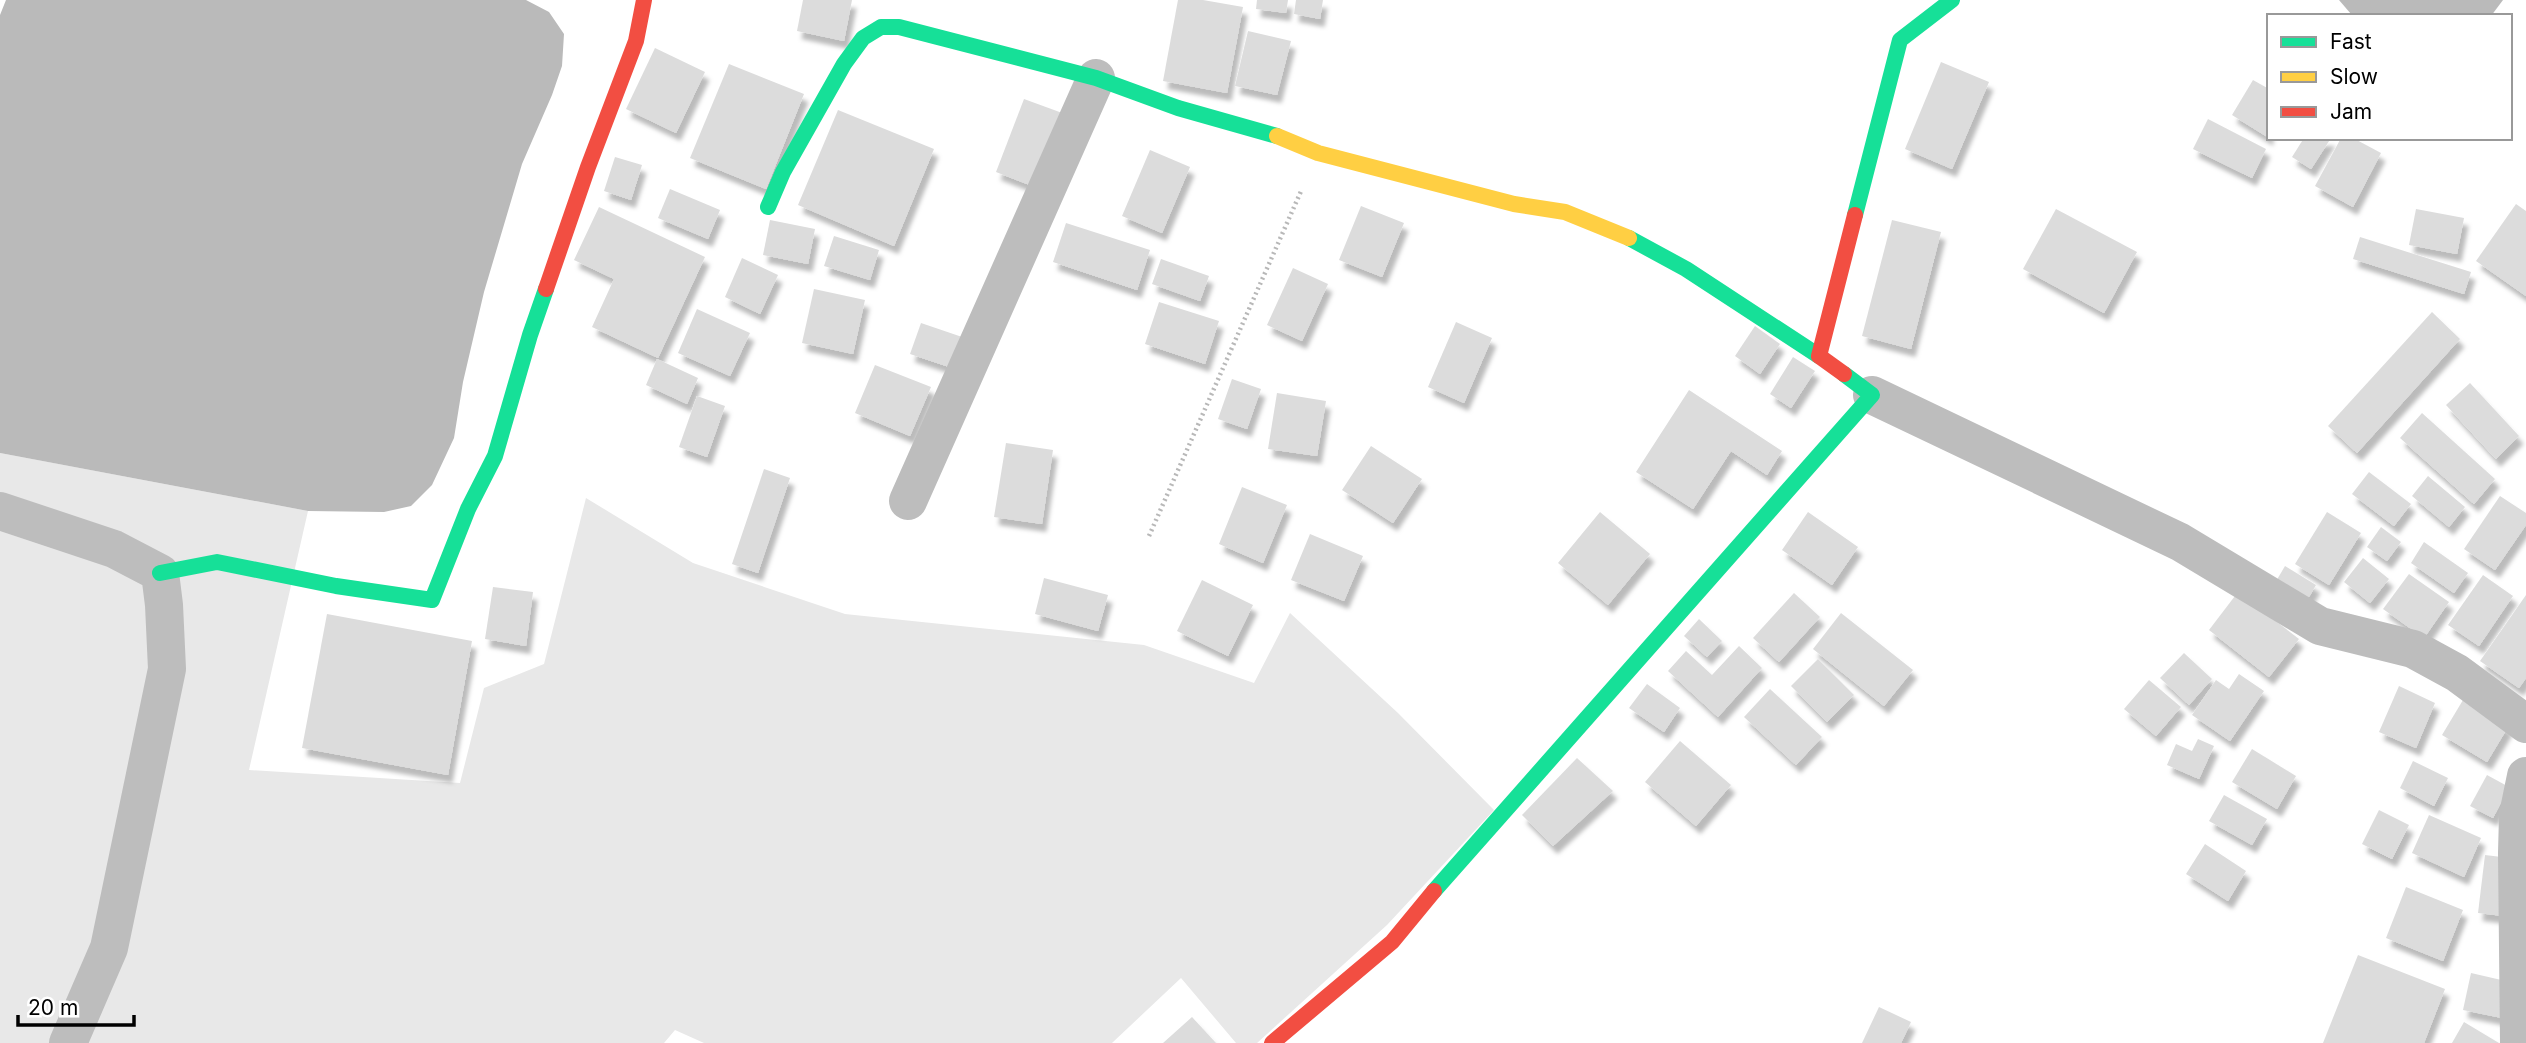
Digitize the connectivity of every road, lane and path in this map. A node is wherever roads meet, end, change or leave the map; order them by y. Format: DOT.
graph roads {
  1 [pos="644,0"];
  2 [pos="1952,0"];
  3 [pos="1096,78"];
  4 [pos="1318,153"];
  5 [pos="768,208"];
  6 [pos="1819,356"];
  7 [pos="1872,396"];
  8 [pos="908,500"];
  9 [pos="0,511"];
  10 [pos="1149,536"];
  11 [pos="160,573"];
  12 [pos="2526,724"];
  13 [pos="2526,776"];
  14 [pos="68,1043"];
  15 [pos="1272,1043"];
  16 [pos="2519,1043"];
  1 -- 11 [label="street"];
  2 -- 6 [label="street"];
  3 -- 4 [label="street"];
  3 -- 5 [label="street"];
  3 -- 8 [label="street"];
  4 -- 6 [label="street"];
  4 -- 10 [label="path"];
  6 -- 7 [label="street"];
  7 -- 12 [label="street"];
  7 -- 15 [label="street"];
  9 -- 11 [label="street"];
  11 -- 14 [label="street"];
  13 -- 16 [label="street"];
}
